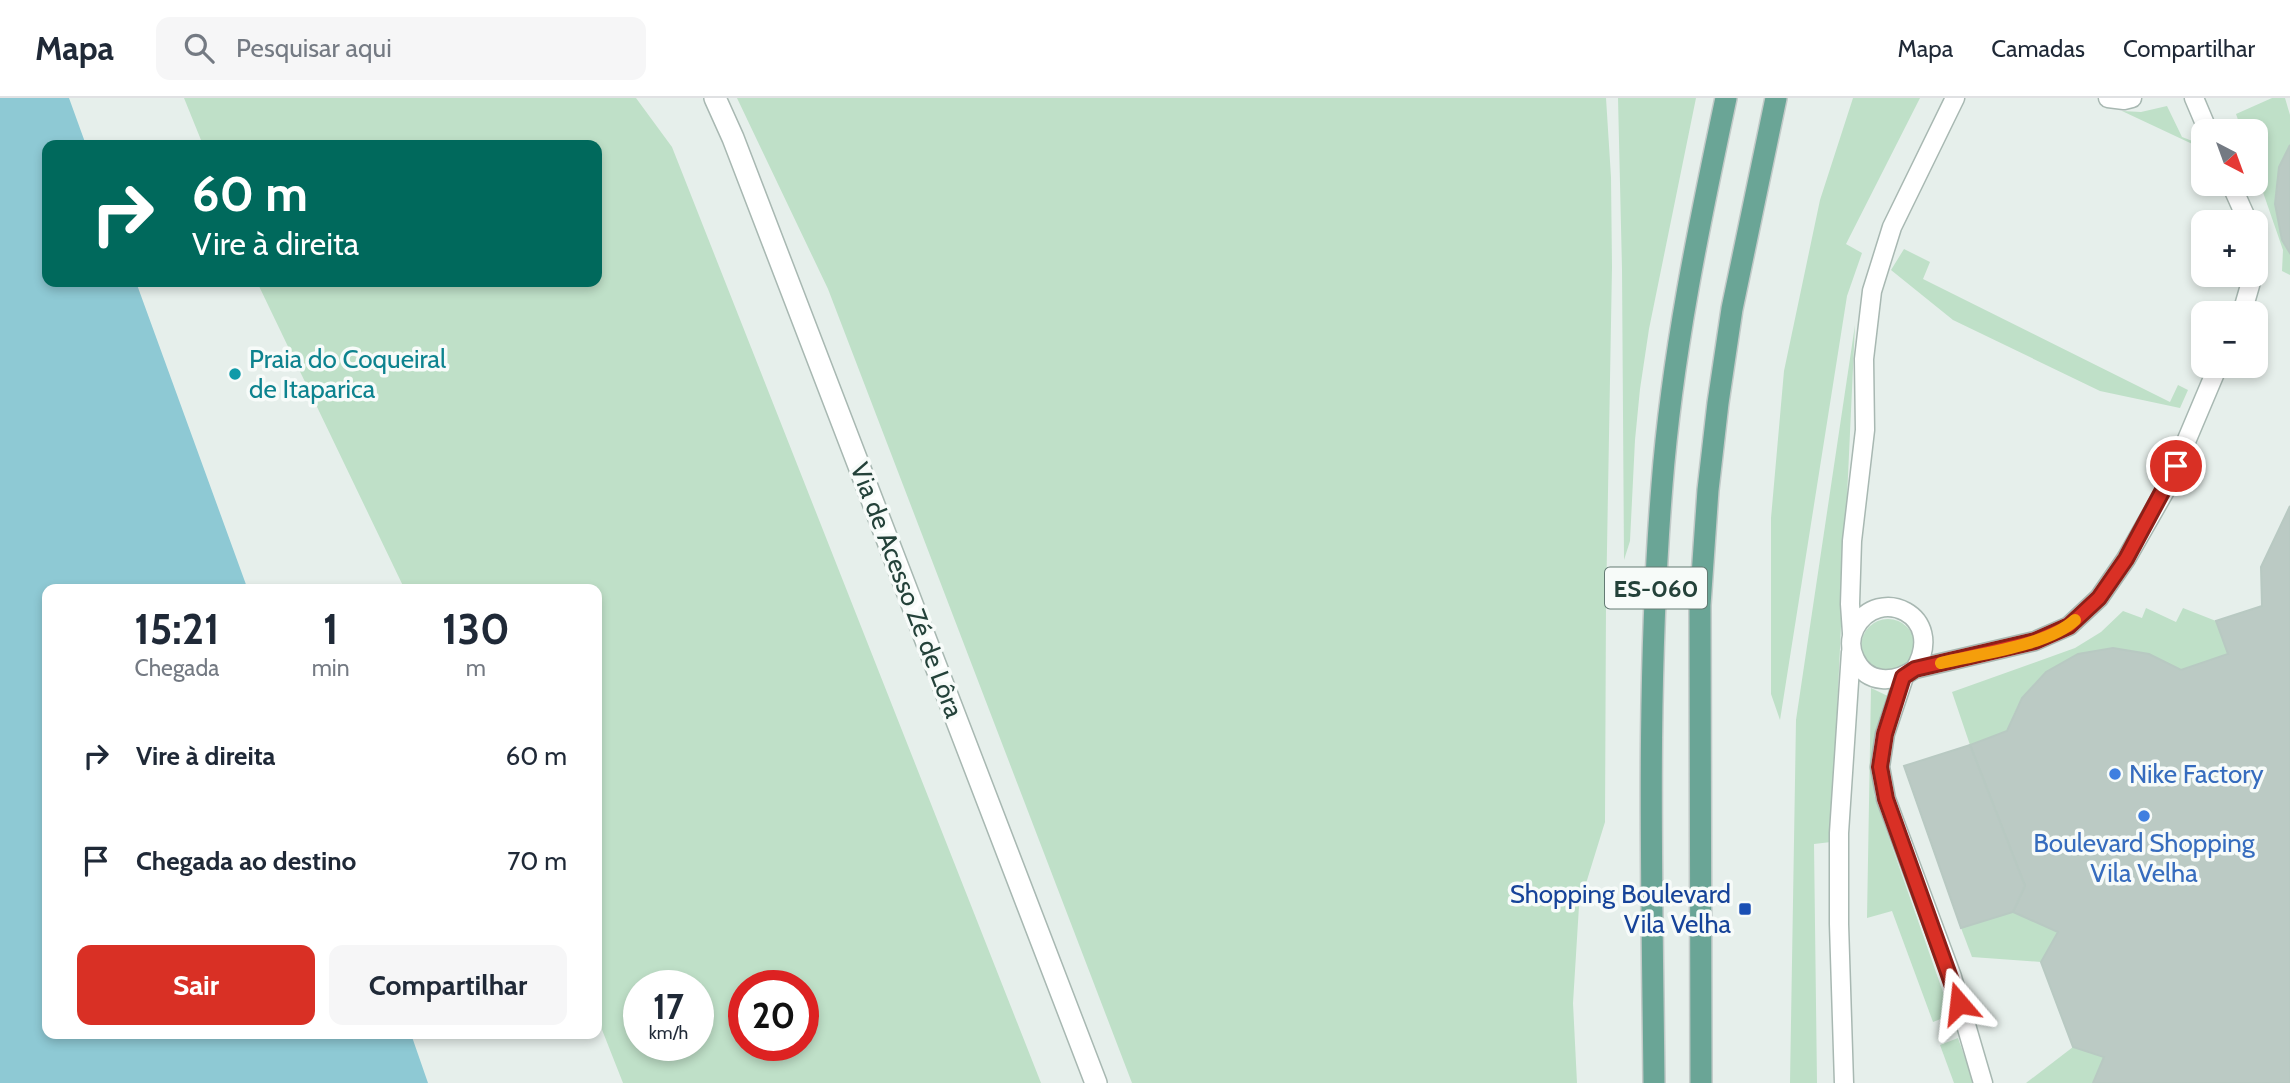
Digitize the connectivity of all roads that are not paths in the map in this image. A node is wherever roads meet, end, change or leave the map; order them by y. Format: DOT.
graph roads {
  1 [pos="715,98"];
  2 [pos="1726,98"];
  3 [pos="1776,98"];
  4 [pos="1782,98"];
  5 [pos="1955,98"];
  6 [pos="2108,98"];
  7 [pos="2132,98"];
  8 [pos="2193,98"];
  9 [pos="2203,119"];
  10 [pos="1769,134"];
  11 [pos="2213,378"];
  12 [pos="1852,641"];
  13 [pos="1909,673"];
  14 [pos="1096,1083"];
  15 [pos="1654,1083"];
  16 [pos="1701,1083"];
  17 [pos="1844,1083"];
  18 [pos="1983,1083"];
  1 -- 14 [label="street, Via de Acesso Zé de Lôra"];
  2 -- 15 [label="main road, ES-060"];
  3 -- 10 [label="main road, ES-060"];
  4 -- 10 [label="main road"];
  5 -- 12 [label="lane"];
  6 -- 7 [label="lane"];
  8 -- 9 [label="lane"];
  10 -- 16 [label="main road, ES-060"];
  11 -- 13 [label="lane"];
  12 -- 13 [label="lane"];
  12 -- 13 [label="lane"];
  12 -- 17 [label="lane"];
  13 -- 18 [label="lane"];
}
